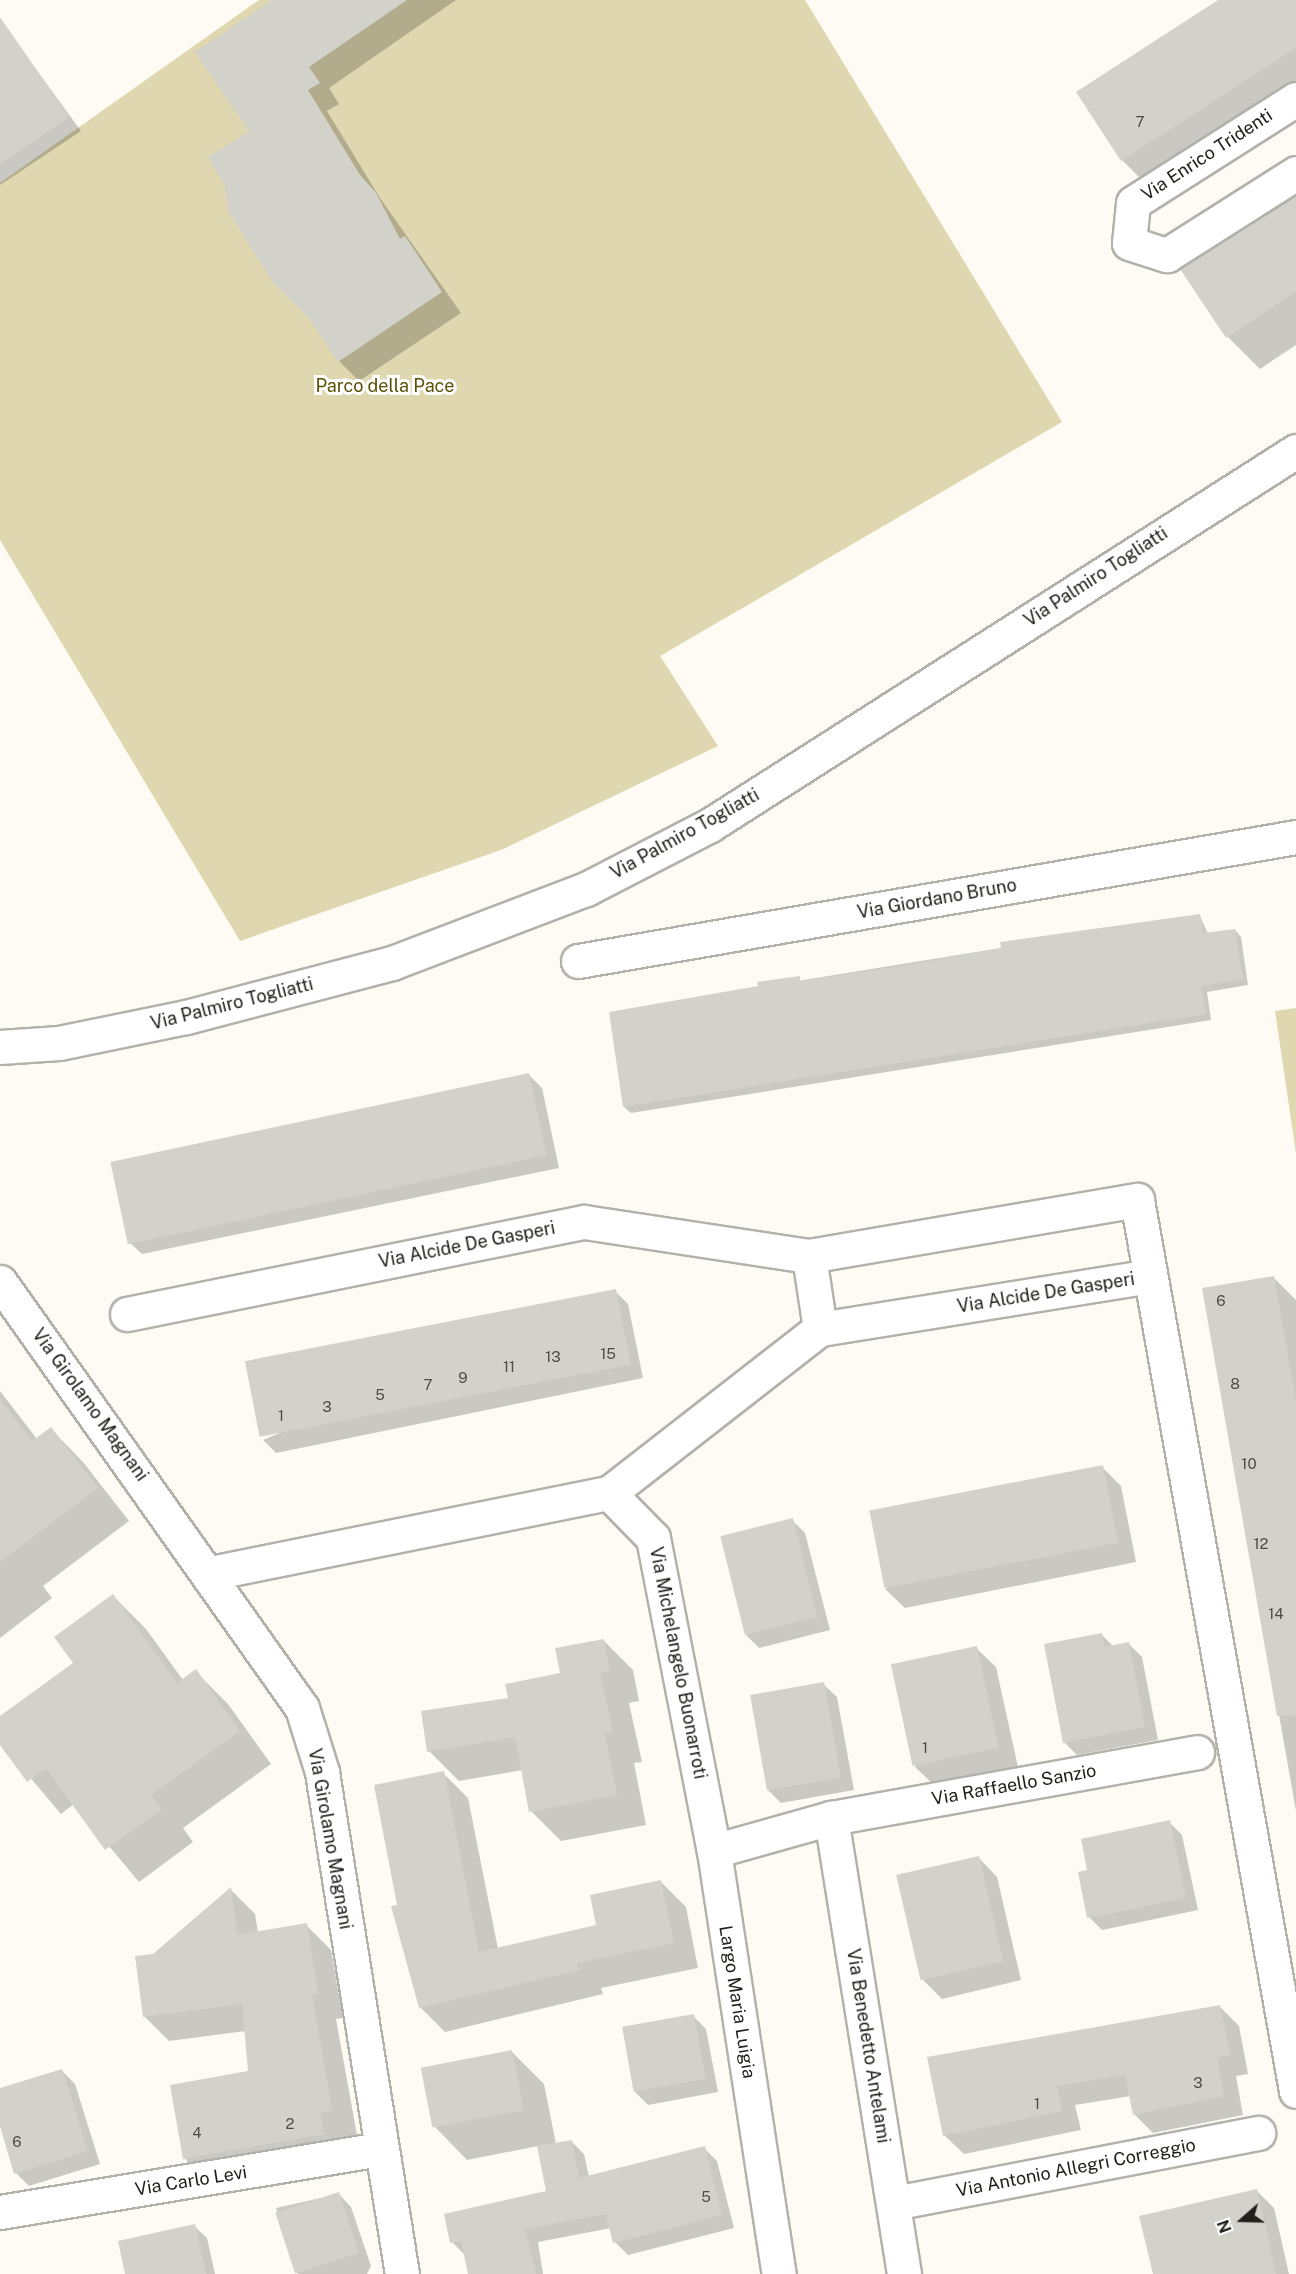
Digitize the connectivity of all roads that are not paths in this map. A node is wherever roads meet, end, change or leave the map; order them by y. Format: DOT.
graph roads {
  1 [pos="1296,99"];
  2 [pos="1296,173"];
  3 [pos="1296,450"];
  4 [pos="1296,837"];
  5 [pos="578,961"];
  6 [pos="0,1047"];
  7 [pos="809,1256"];
  8 [pos="1150,1276"];
  9 [pos="0,1282"];
  10 [pos="128,1314"];
  11 [pos="820,1329"];
  12 [pos="609,1493"];
  13 [pos="211,1573"];
  14 [pos="1197,1752"];
  15 [pos="831,1818"];
  16 [pos="714,1851"];
  17 [pos="1296,2091"];
  18 [pos="1258,2133"];
  19 [pos="382,2149"];
  20 [pos="894,2203"];
  21 [pos="0,2212"];
  22 [pos="402,2274"];
  23 [pos="779,2274"];
  24 [pos="904,2274"];
  1 -- 2 [label="street, Via Enrico Tridenti"];
  3 -- 6 [label="street, Via Palmiro Togliatti"];
  4 -- 5 [label="street, Via Giordano Bruno"];
  7 -- 8 [label="street, Via Alcide De Gasperi"];
  7 -- 10 [label="street, Via Alcide De Gasperi"];
  7 -- 11 [label="street"];
  8 -- 11 [label="street, Via Alcide De Gasperi"];
  8 -- 17 [label="street"];
  9 -- 13 [label="street, Via Girolamo Magnani"];
  11 -- 12 [label="street, Via Alcide De Gasperi"];
  12 -- 13 [label="street, Via Alcide De Gasperi"];
  12 -- 16 [label="street, Via Michelangelo Buonarroti"];
  13 -- 19 [label="street, Via Girolamo Magnani"];
  14 -- 15 [label="street, Via Raffaello Sanzio"];
  15 -- 16 [label="street"];
  15 -- 20 [label="street, Via Benedetto Antelami"];
  16 -- 23 [label="street, Largo Maria Luigia"];
  18 -- 20 [label="street, Via Antonio Allegri Correggio"];
  19 -- 21 [label="street, Via Carlo Levi"];
  19 -- 22 [label="street, Via Girolamo Magnani"];
  20 -- 24 [label="street, Via Benedetto Antelami"];
}
